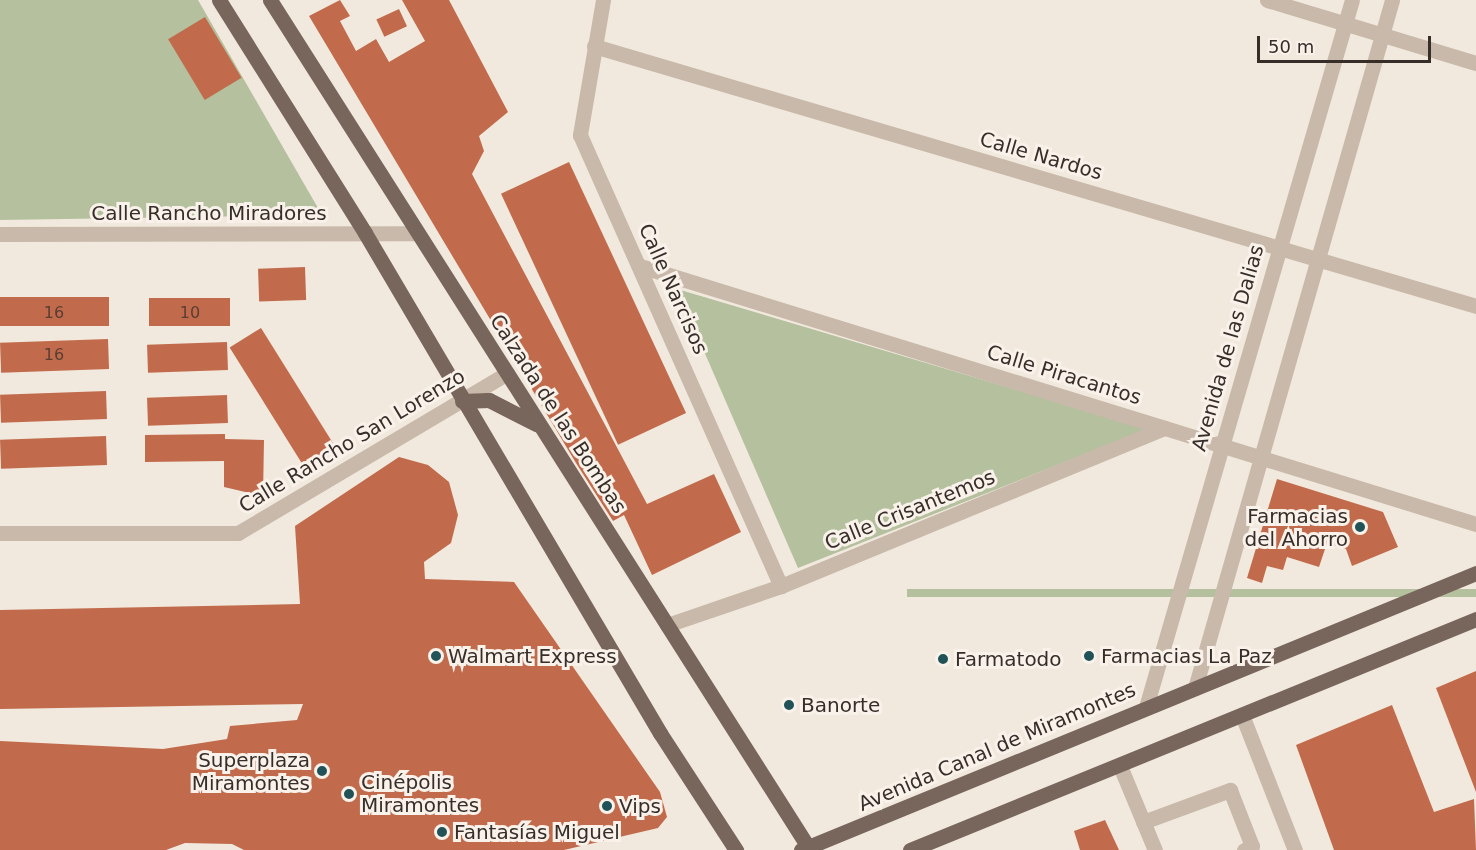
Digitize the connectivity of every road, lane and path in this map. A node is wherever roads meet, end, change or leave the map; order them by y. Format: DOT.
graph roads {
  1 [pos="219,0"];
  2 [pos="270,0"];
  3 [pos="603,0"];
  4 [pos="1267,0"];
  5 [pos="1352,0"];
  6 [pos="1392,0"];
  7 [pos="1345,24"];
  8 [pos="1382,34"];
  9 [pos="594,46"];
  10 [pos="1476,63"];
  11 [pos="365,233"];
  12 [pos="418,233"];
  13 [pos="0,234"];
  14 [pos="1279,248"];
  15 [pos="1317,259"];
  16 [pos="640,266"];
  17 [pos="1476,306"];
  18 [pos="507,373"];
  19 [pos="462,401"];
  20 [pos="541,427"];
  21 [pos="1165,428"];
  22 [pos="1222,446"];
  23 [pos="1260,457"];
  24 [pos="1476,524"];
  25 [pos="0,533"];
  26 [pos="1476,573"];
  27 [pos="781,586"];
  28 [pos="1476,619"];
  29 [pos="668,625"];
  30 [pos="1195,688"];
  31 [pos="1146,707"];
  32 [pos="1242,715"];
  33 [pos="1120,765"];
  34 [pos="1143,822"];
  35 [pos="806,849"];
  36 [pos="736,850"];
  37 [pos="910,850"];
  38 [pos="1155,850"];
  39 [pos="1244,850"];
  40 [pos="1295,850"];
  1 -- 11 [label="main road"];
  2 -- 12 [label="main road, Calzada de las Bombas"];
  3 -- 9 [label="street, Calle Narcisos"];
  4 -- 7 [label="street"];
  5 -- 7 [label="street, Avenida de las Dalias"];
  6 -- 8 [label="street"];
  7 -- 8 [label="street"];
  7 -- 14 [label="street, Avenida de las Dalias"];
  8 -- 10 [label="street"];
  8 -- 15 [label="street"];
  9 -- 14 [label="street, Calle Nardos"];
  9 -- 16 [label="street, Calle Narcisos"];
  11 -- 12 [label="street, Calle Rancho Miradores"];
  11 -- 13 [label="street, Calle Rancho Miradores"];
  11 -- 19 [label="main road"];
  12 -- 18 [label="main road, Calzada de las Bombas"];
  14 -- 15 [label="street, Calle Nardos"];
  14 -- 22 [label="street, Avenida de las Dalias"];
  15 -- 17 [label="street, Calle Nardos"];
  15 -- 23 [label="street"];
  16 -- 21 [label="street, Calle Piracantos"];
  16 -- 27 [label="street, Calle Narcisos"];
  18 -- 19 [label="street, Calle Rancho San Lorenzo"];
  18 -- 20 [label="main road, Calzada de las Bombas"];
  19 -- 20 [label="main road"];
  19 -- 25 [label="street, Calle Rancho San Lorenzo"];
  19 -- 36 [label="main road"];
  20 -- 29 [label="main road, Calzada de las Bombas"];
  21 -- 22 [label="street, Calle Piracantos"];
  21 -- 27 [label="street, Calle Crisantemos"];
  22 -- 23 [label="street, Calle Piracantos"];
  22 -- 31 [label="street, Avenida de las Dalias"];
  23 -- 24 [label="street, Calle Piracantos"];
  23 -- 30 [label="street"];
  26 -- 30 [label="main road, Avenida Canal de Miramontes"];
  27 -- 29 [label="street, Calle Crisantemos"];
  28 -- 32 [label="main road"];
  29 -- 35 [label="main road, Calzada de las Bombas"];
  30 -- 31 [label="main road, Avenida Canal de Miramontes"];
  31 -- 35 [label="main road, Avenida Canal de Miramontes"];
  32 -- 33 [label="main road"];
  32 -- 40 [label="street"];
  33 -- 34 [label="street"];
  33 -- 37 [label="main road"];
  34 -- 38 [label="street"];
  34 -- 39 [label="street"];
}
